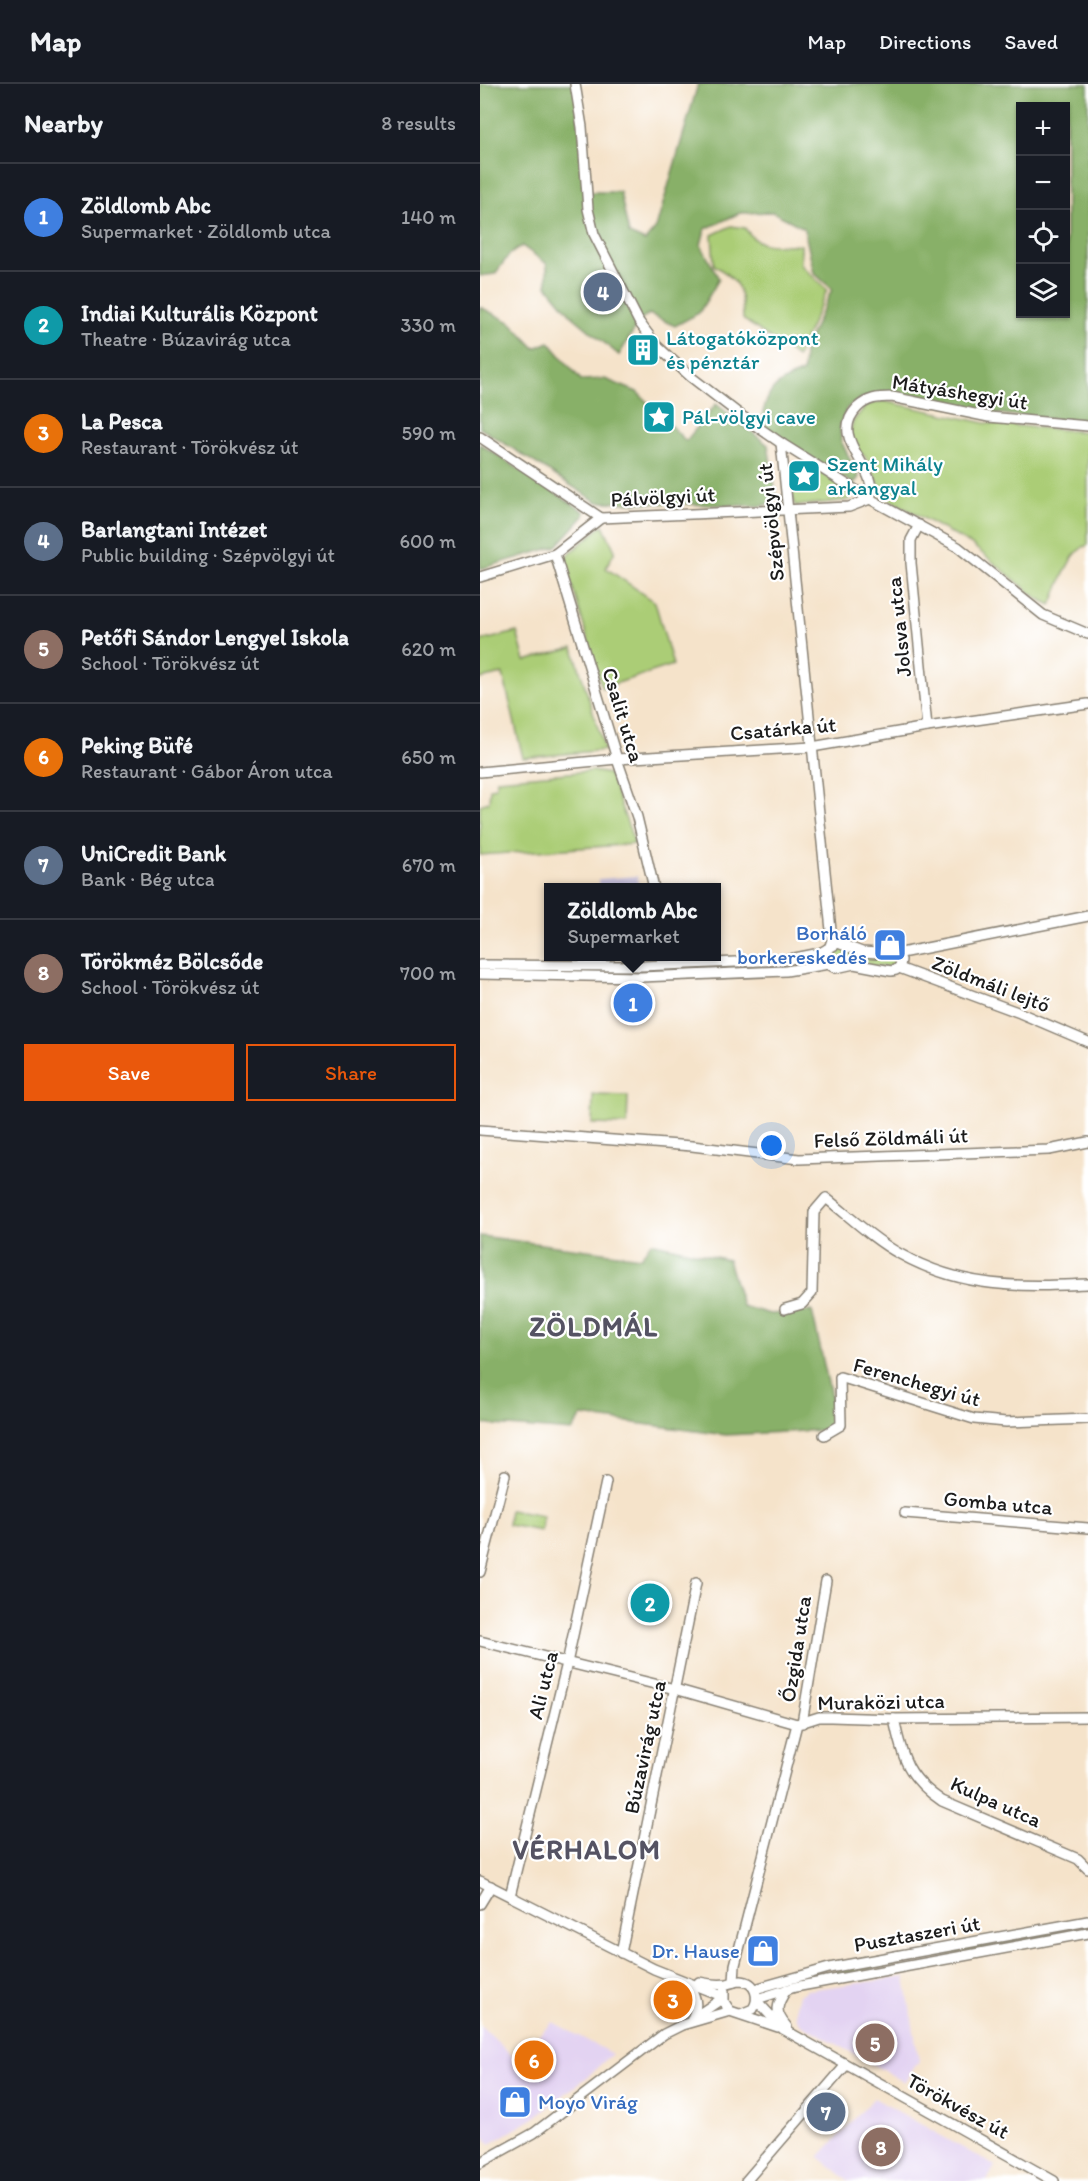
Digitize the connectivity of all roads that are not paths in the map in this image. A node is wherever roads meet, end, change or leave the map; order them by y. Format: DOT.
graph roads {
  1 [pos="575,84"];
  2 [pos="1088,426"];
  3 [pos="480,437"];
  4 [pos="781,443"];
  5 [pos="870,499"];
  6 [pos="788,510"];
  7 [pos="601,518"];
  8 [pos="919,525"];
  9 [pos="555,554"];
  10 [pos="480,577"];
  11 [pos="1088,634"];
  12 [pos="1088,704"];
  13 [pos="927,727"];
  14 [pos="812,747"];
  15 [pos="617,759"];
  16 [pos="480,772"];
  17 [pos="653,883"];
  18 [pos="1088,916"];
  19 [pos="830,925"];
  20 [pos="842,944"];
  21 [pos="829,948"];
  22 [pos="660,961"];
  23 [pos="721,961"];
  24 [pos="899,961"];
  25 [pos="829,964"];
  26 [pos="480,965"];
  27 [pos="480,974"];
  28 [pos="660,976"];
  29 [pos="1088,1042"];
  30 [pos="480,1130"];
  31 [pos="1088,1143"];
  32 [pos="1088,1284"];
  33 [pos="784,1309"];
  34 [pos="1088,1419"];
  35 [pos="824,1435"];
  36 [pos="505,1475"];
  37 [pos="606,1482"];
  38 [pos="905,1513"];
  39 [pos="1088,1528"];
  40 [pos="480,1572"];
  41 [pos="826,1581"];
  42 [pos="696,1583"];
  43 [pos="480,1641"];
  44 [pos="567,1663"];
  45 [pos="675,1689"];
  46 [pos="1088,1717"];
  47 [pos="894,1719"];
  48 [pos="799,1724"];
  49 [pos="1088,1869"];
  50 [pos="480,1881"];
  51 [pos="491,1886"];
  52 [pos="510,1896"];
  53 [pos="480,1904"];
  54 [pos="1088,1921"];
  55 [pos="1088,1933"];
  56 [pos="621,1953"];
  57 [pos="682,1980"];
  58 [pos="732,1982"];
  59 [pos="787,1989"];
  60 [pos="756,1996"];
  61 [pos="722,1997"];
  62 [pos="730,2011"];
  63 [pos="741,2014"];
  64 [pos="692,2019"];
  65 [pos="682,2025"];
  66 [pos="783,2029"];
  67 [pos="795,2036"];
  68 [pos="846,2066"];
  69 [pos="480,2163"];
  70 [pos="746,2181"];
  71 [pos="1054,2181"];
  1 -- 4 [label="street, Szépvölgyi út"];
  2 -- 5 [label="street, Mátyáshegyi út"];
  3 -- 7 [label="street, Pálvölgyi út"];
  4 -- 5 [label="street"];
  4 -- 6 [label="street, Szépvölgyi út"];
  5 -- 6 [label="street, Pálvölgyi út"];
  5 -- 8 [label="street"];
  6 -- 7 [label="street, Pálvölgyi út"];
  6 -- 14 [label="street, Szépvölgyi út"];
  7 -- 9 [label="street"];
  8 -- 11 [label="street"];
  8 -- 13 [label="street, Jolsva utca"];
  9 -- 10 [label="street"];
  9 -- 15 [label="street, Csalit utca"];
  12 -- 13 [label="street, Csatárka út"];
  13 -- 14 [label="street, Csatárka út"];
  14 -- 15 [label="street, Csatárka út"];
  14 -- 19 [label="street, Szépvölgyi út"];
  15 -- 16 [label="street, Csatárka út"];
  15 -- 17 [label="street, Csalit utca"];
  18 -- 24 [label="street"];
  19 -- 20 [label="street, Szépvölgyi út"];
  19 -- 21 [label="street, Szépvölgyi út"];
  20 -- 21 [label="street"];
  20 -- 24 [label="street"];
  21 -- 23 [label="street"];
  21 -- 25 [label="street, Szépvölgyi út"];
  22 -- 26 [label="street"];
  22 -- 28 [label="street"];
  24 -- 25 [label="street"];
  24 -- 29 [label="street, Zöldmáli lejtő"];
  25 -- 28 [label="street"];
  27 -- 28 [label="street"];
  30 -- 31 [label="street, Felső Zöldmáli út"];
  32 -- 33 [label="street"];
  34 -- 35 [label="street, Ferenchegyi út"];
  36 -- 40 [label="street"];
  37 -- 44 [label="street, Ali utca"];
  38 -- 39 [label="street, Gomba utca"];
  41 -- 48 [label="street, Őzgida utca"];
  42 -- 45 [label="street, Búzavirág utca"];
  43 -- 44 [label="street, Őzgida utca"];
  44 -- 45 [label="street, Őzgida utca"];
  44 -- 52 [label="street, Ali utca"];
  45 -- 48 [label="street, Őzgida utca"];
  45 -- 56 [label="street, Búzavirág utca"];
  46 -- 47 [label="street, Muraközi utca"];
  47 -- 48 [label="street, Muraközi utca"];
  47 -- 49 [label="street, Kulpa utca"];
  48 -- 58 [label="street, Muraközi utca"];
  50 -- 51 [label="street"];
  51 -- 52 [label="street"];
  51 -- 53 [label="street"];
  52 -- 56 [label="street"];
  54 -- 60 [label="street, Pusztaszeri út"];
  55 -- 59 [label="street, Pusztaszeri út"];
  56 -- 57 [label="street"];
  57 -- 58 [label="street"];
  57 -- 61 [label="street"];
  57 -- 64 [label="street"];
  58 -- 60 [label="street"];
  58 -- 61 [label="street"];
  59 -- 60 [label="street, Pusztaszeri út"];
  59 -- 67 [label="street"];
  60 -- 63 [label="street"];
  60 -- 66 [label="street, Törökvész út"];
  61 -- 62 [label="street"];
  61 -- 64 [label="street"];
  62 -- 63 [label="street"];
  62 -- 65 [label="street"];
  63 -- 66 [label="street"];
  64 -- 65 [label="street"];
  65 -- 69 [label="street"];
  66 -- 67 [label="street, Törökvész út"];
  67 -- 68 [label="street, Törökvész út"];
  68 -- 70 [label="street"];
  68 -- 71 [label="street, Törökvész út"];
}
